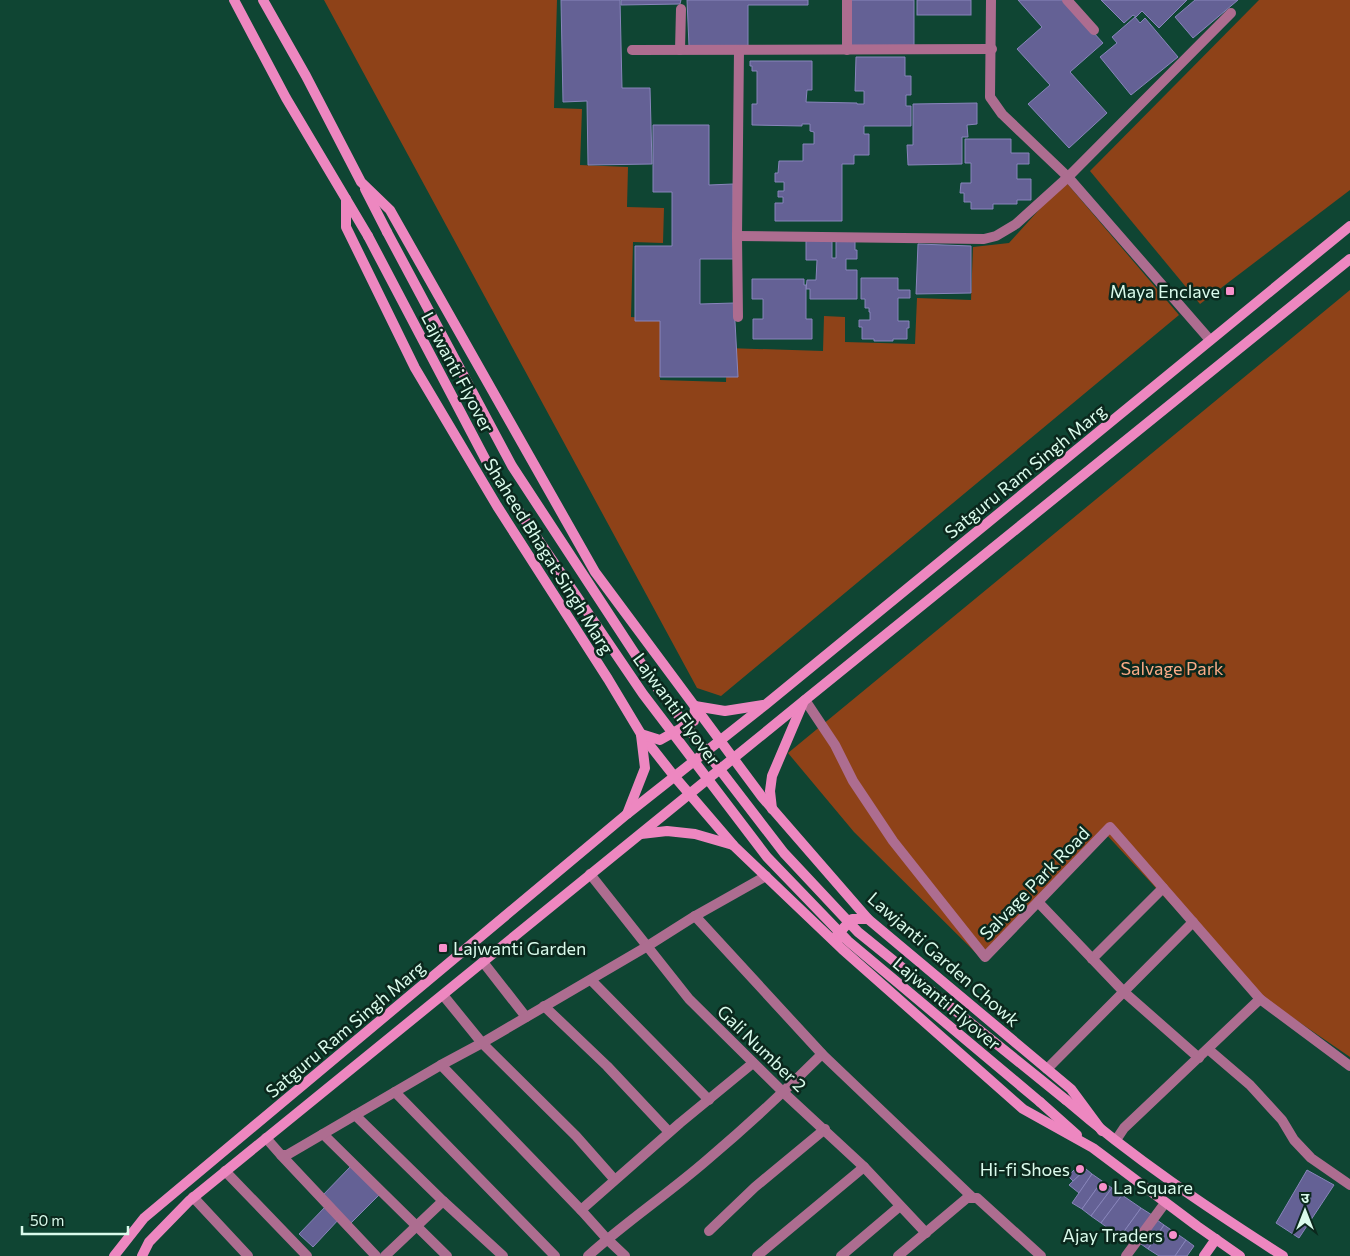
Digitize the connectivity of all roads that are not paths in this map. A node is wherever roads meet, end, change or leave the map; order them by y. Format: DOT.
graph roads {
  1 [pos="234,0"];
  2 [pos="263,0"];
  3 [pos="847,0"];
  4 [pos="991,0"];
  5 [pos="1067,0"];
  6 [pos="681,9"];
  7 [pos="1231,13"];
  8 [pos="1094,30"];
  9 [pos="992,49"];
  10 [pos="632,50"];
  11 [pos="680,50"];
  12 [pos="739,50"];
  13 [pos="847,50"];
  14 [pos="1068,177"];
  15 [pos="361,182"];
  16 [pos="346,199"];
  17 [pos="1350,226"];
  18 [pos="737,236"];
  19 [pos="1350,259"];
  20 [pos="738,317"];
  21 [pos="1210,340"];
  22 [pos="805,700"];
  23 [pos="765,704"];
  24 [pos="695,706"];
  25 [pos="641,734"];
  26 [pos="720,740"];
  27 [pos="733,758"];
  28 [pos="674,776"];
  29 [pos="690,794"];
  30 [pos="772,810"];
  31 [pos="626,814"];
  32 [pos="641,834"];
  33 [pos="734,846"];
  34 [pos="590,874"];
  35 [pos="766,876"];
  36 [pos="1163,888"];
  37 [pos="1038,902"];
  38 [pos="695,916"];
  39 [pos="868,919"];
  40 [pos="1193,922"];
  41 [pos="646,947"];
  42 [pos="842,949"];
  43 [pos="1092,959"];
  44 [pos="483,962"];
  45 [pos="591,980"];
  46 [pos="1124,992"];
  47 [pos="443,994"];
  48 [pos="1260,998"];
  49 [pos="544,1006"];
  50 [pos="526,1017"];
  51 [pos="482,1043"];
  52 [pos="1208,1049"];
  53 [pos="822,1054"];
  54 [pos="1199,1058"];
  55 [pos="753,1063"];
  56 [pos="441,1065"];
  57 [pos="1350,1066"];
  58 [pos="1047,1069"];
  59 [pos="395,1092"];
  60 [pos="784,1092"];
  61 [pos="709,1100"];
  62 [pos="355,1115"];
  63 [pos="825,1129"];
  64 [pos="1102,1131"];
  65 [pos="670,1132"];
  66 [pos="323,1134"];
  67 [pos="266,1138"];
  68 [pos="1116,1140"];
  69 [pos="1093,1148"];
  70 [pos="281,1155"];
  71 [pos="864,1166"];
  72 [pos="226,1171"];
  73 [pos="614,1180"];
  74 [pos="1350,1186"];
  75 [pos="193,1197"];
  76 [pos="972,1197"];
  77 [pos="443,1201"];
  78 [pos="1165,1202"];
  79 [pos="900,1206"];
  80 [pos="581,1210"];
  81 [pos="417,1226"];
  82 [pos="709,1231"];
  83 [pos="926,1233"];
  84 [pos="607,1239"];
  85 [pos="1216,1239"];
  86 [pos="1237,1255"];
  87 [pos="114,1256"];
  88 [pos="142,1256"];
  89 [pos="248,1256"];
  90 [pos="306,1256"];
  91 [pos="376,1256"];
  92 [pos="385,1256"];
  93 [pos="447,1256"];
  94 [pos="502,1256"];
  95 [pos="554,1256"];
  96 [pos="588,1256"];
  97 [pos="625,1256"];
  98 [pos="757,1256"];
  99 [pos="841,1256"];
  100 [pos="898,1256"];
  101 [pos="1041,1256"];
  102 [pos="1126,1256"];
  103 [pos="1204,1256"];
  104 [pos="1283,1256"];
  1 -- 16 [label="main road"];
  2 -- 15 [label="main road, Shaheed Bhagat Singh Marg"];
  3 -- 13 [label="street"];
  4 -- 9 [label="street"];
  5 -- 8 [label="street"];
  6 -- 11 [label="street"];
  7 -- 14 [label="street"];
  9 -- 13 [label="street"];
  9 -- 14 [label="street"];
  10 -- 11 [label="street"];
  11 -- 12 [label="street"];
  12 -- 13 [label="street"];
  12 -- 18 [label="street"];
  14 -- 18 [label="street"];
  14 -- 21 [label="street"];
  15 -- 24 [label="main road, Shaheed Bhagat Singh Marg"];
  15 -- 64 [label="main road, Lajwanti Flyover, bridge"];
  16 -- 25 [label="main road, Shaheed Bhagat Singh Marg"];
  16 -- 69 [label="main road, Lajwanti Flyover, bridge"];
  17 -- 21 [label="main road, Satguru Ram Singh Marg"];
  18 -- 20 [label="street"];
  19 -- 22 [label="main road"];
  21 -- 23 [label="main road, Satguru Ram Singh Marg"];
  22 -- 27 [label="main road"];
  22 -- 30 [label="main road"];
  22 -- 37 [label="street, Salvage Park Road"];
  23 -- 24 [label="main road"];
  23 -- 26 [label="main road, Satguru Ram Singh Marg"];
  24 -- 25 [label="main road"];
  24 -- 26 [label="main road, Shaheed Bhagat Singh Marg"];
  25 -- 28 [label="main road, Shaheed Bhagat Singh Marg"];
  25 -- 31 [label="main road"];
  26 -- 27 [label="main road, Lawjanti Garden Chowk"];
  26 -- 28 [label="main road"];
  27 -- 29 [label="main road"];
  27 -- 30 [label="main road, Lawjanti Garden Chowk"];
  28 -- 29 [label="main road"];
  28 -- 31 [label="main road, Satguru Ram Singh Marg"];
  29 -- 32 [label="main road, Satguru Ram Singh Marg"];
  29 -- 33 [label="main road"];
  30 -- 39 [label="main road, Lawjanti Garden Chowk"];
  31 -- 87 [label="main road, Satguru Ram Singh Marg"];
  32 -- 33 [label="main road"];
  32 -- 34 [label="main road, Satguru Ram Singh Marg"];
  33 -- 35 [label="main road"];
  34 -- 41 [label="street, Gali Number 2"];
  34 -- 44 [label="main road, Satguru Ram Singh Marg"];
  35 -- 38 [label="street"];
  35 -- 42 [label="main road"];
  36 -- 37 [label="street, Salvage Park Road"];
  36 -- 40 [label="street, Salvage Park Road"];
  36 -- 43 [label="street"];
  37 -- 43 [label="street"];
  38 -- 41 [label="street"];
  38 -- 53 [label="street"];
  39 -- 42 [label="main road"];
  39 -- 58 [label="main road, Lawjanti Garden Chowk"];
  40 -- 46 [label="street"];
  40 -- 48 [label="street, Salvage Park Road"];
  41 -- 45 [label="street"];
  41 -- 55 [label="street, Gali Number 2"];
  42 -- 69 [label="main road"];
  43 -- 46 [label="street"];
  44 -- 47 [label="main road, Satguru Ram Singh Marg"];
  44 -- 50 [label="street"];
  45 -- 49 [label="street"];
  45 -- 61 [label="street"];
  46 -- 54 [label="street"];
  46 -- 58 [label="street"];
  47 -- 51 [label="street"];
  47 -- 67 [label="main road, Satguru Ram Singh Marg"];
  48 -- 52 [label="street"];
  48 -- 57 [label="street, Salvage Park Road"];
  49 -- 50 [label="street"];
  49 -- 65 [label="street"];
  50 -- 51 [label="street"];
  51 -- 56 [label="street"];
  51 -- 73 [label="street"];
  52 -- 54 [label="street"];
  52 -- 74 [label="street"];
  53 -- 60 [label="street"];
  53 -- 76 [label="street"];
  54 -- 68 [label="street"];
  55 -- 60 [label="street, Gali Number 2"];
  55 -- 61 [label="street"];
  56 -- 59 [label="street"];
  56 -- 80 [label="street"];
  58 -- 64 [label="main road, Lawjanti Garden Chowk"];
  59 -- 62 [label="street"];
  59 -- 95 [label="street"];
  60 -- 63 [label="street, Gali Number 2"];
  60 -- 84 [label="street"];
  61 -- 65 [label="street"];
  62 -- 66 [label="street"];
  62 -- 77 [label="street"];
  63 -- 71 [label="street, Gali Number 2"];
  63 -- 82 [label="street"];
  64 -- 68 [label="main road"];
  65 -- 73 [label="street"];
  66 -- 70 [label="street"];
  66 -- 81 [label="street"];
  67 -- 70 [label="street"];
  67 -- 72 [label="main road, Satguru Ram Singh Marg"];
  68 -- 104 [label="main road"];
  69 -- 78 [label="main road"];
  70 -- 91 [label="street"];
  71 -- 79 [label="street, Gali Number 2"];
  71 -- 98 [label="street"];
  72 -- 75 [label="main road, Satguru Ram Singh Marg"];
  72 -- 90 [label="street"];
  73 -- 80 [label="street"];
  75 -- 88 [label="main road, Satguru Ram Singh Marg"];
  75 -- 89 [label="street"];
  76 -- 83 [label="street"];
  76 -- 101 [label="street"];
  77 -- 81 [label="street"];
  77 -- 94 [label="street"];
  78 -- 85 [label="main road"];
  78 -- 102 [label="street"];
  79 -- 83 [label="street, Gali Number 2"];
  79 -- 99 [label="street"];
  80 -- 84 [label="street"];
  81 -- 92 [label="street"];
  81 -- 93 [label="street"];
  83 -- 100 [label="street"];
  84 -- 96 [label="street"];
  84 -- 97 [label="street"];
  85 -- 86 [label="main road"];
  85 -- 103 [label="main road"];
}
